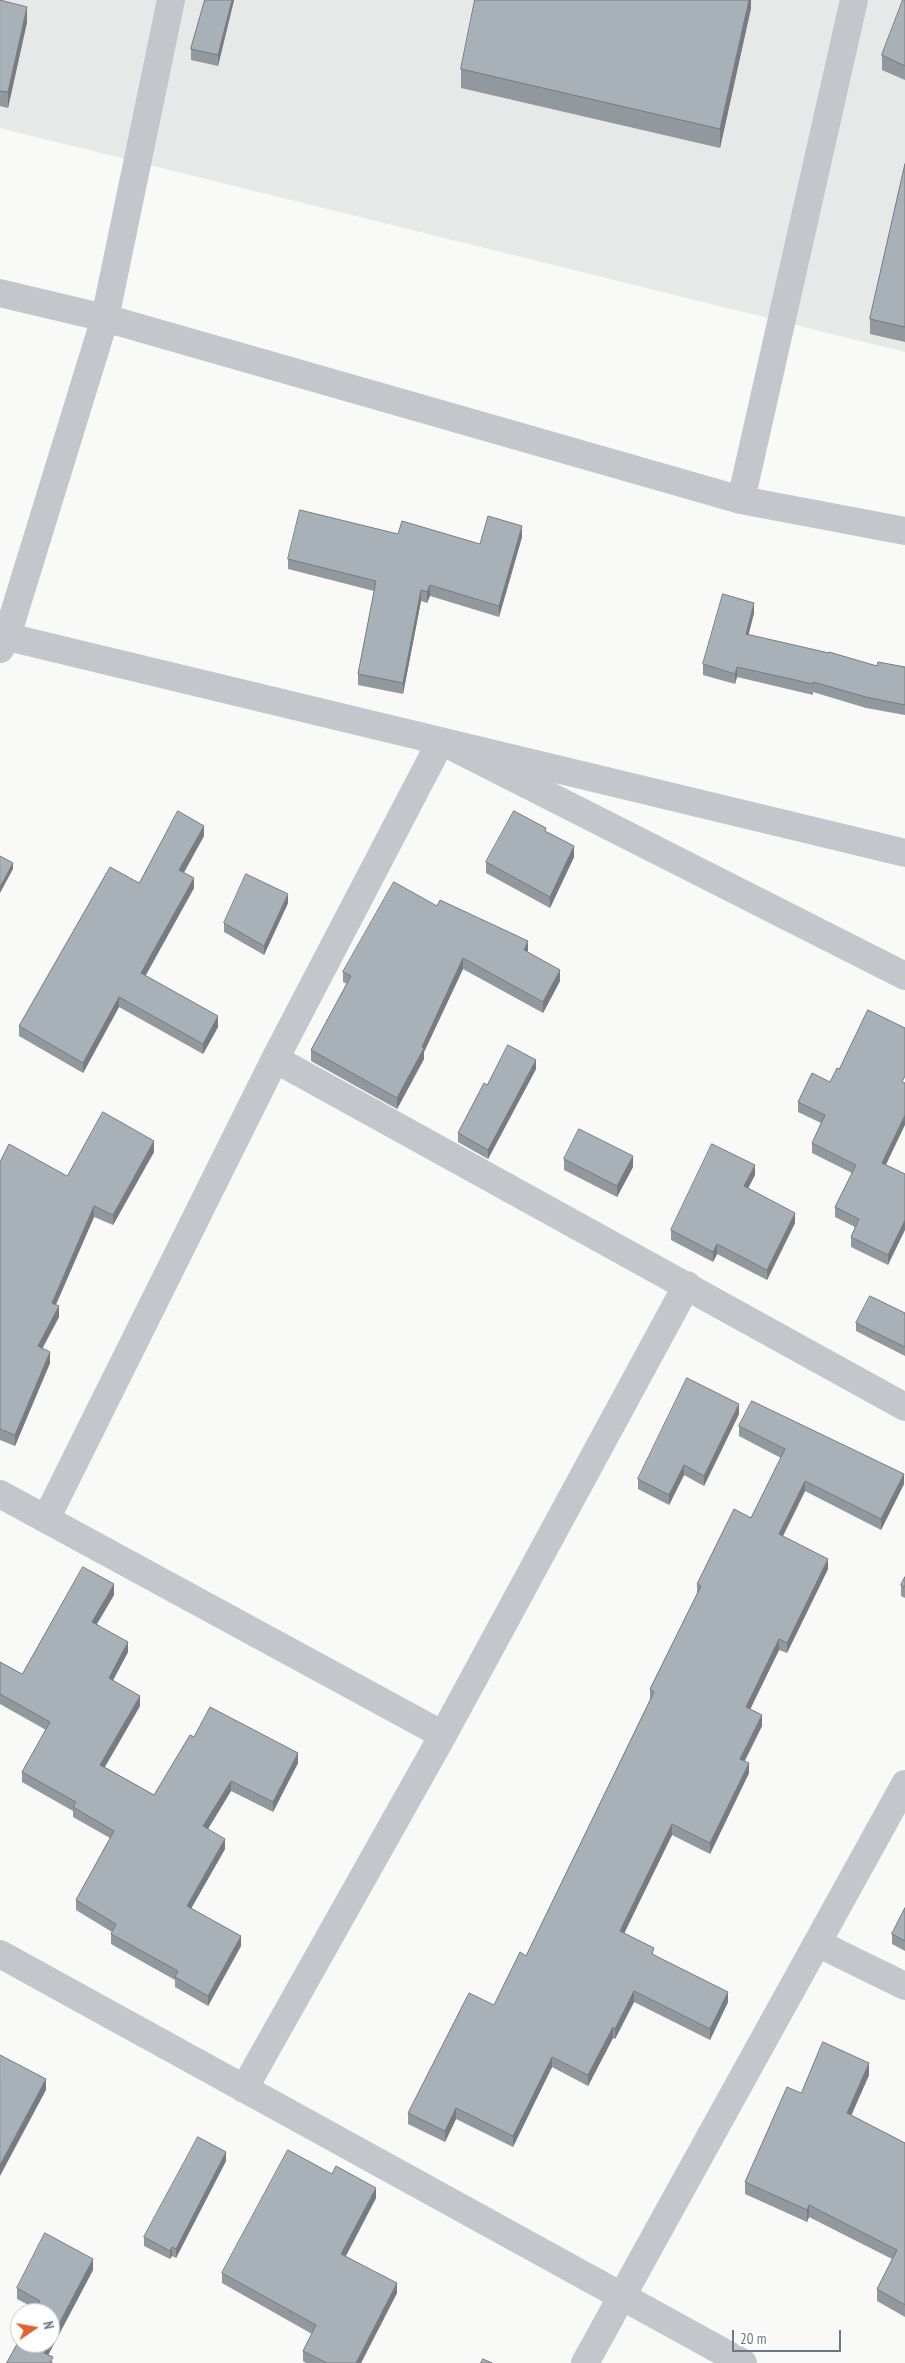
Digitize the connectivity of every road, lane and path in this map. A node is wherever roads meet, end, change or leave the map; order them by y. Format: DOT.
graph roads {
  1 [pos="171,0"];
  2 [pos="854,0"];
  3 [pos="0,293"];
  4 [pos="106,318"];
  5 [pos="741,500"];
  6 [pos="905,531"];
  7 [pos="2,640"];
  8 [pos="441,741"];
  9 [pos="905,853"];
  10 [pos="905,976"];
  11 [pos="275,1059"];
  12 [pos="687,1285"];
  13 [pos="905,1407"];
  14 [pos="0,1494"];
  15 [pos="46,1519"];
  16 [pos="443,1735"];
  17 [pos="905,1784"];
  18 [pos="817,1943"];
  19 [pos="0,1954"];
  20 [pos="905,1986"];
  21 [pos="244,2089"];
  22 [pos="622,2296"];
  23 [pos="585,2363"];
  24 [pos="743,2363"];
  1 -- 4 [label="street"];
  2 -- 5 [label="street"];
  3 -- 4 [label="street"];
  4 -- 5 [label="street"];
  4 -- 7 [label="street"];
  5 -- 6 [label="street"];
  7 -- 8 [label="street"];
  8 -- 9 [label="street"];
  8 -- 10 [label="street"];
  8 -- 11 [label="street"];
  11 -- 12 [label="street"];
  11 -- 15 [label="street"];
  12 -- 13 [label="street"];
  12 -- 16 [label="street"];
  14 -- 15 [label="street"];
  15 -- 16 [label="street"];
  16 -- 21 [label="street"];
  17 -- 18 [label="street"];
  18 -- 20 [label="street"];
  18 -- 22 [label="street"];
  19 -- 21 [label="street"];
  21 -- 22 [label="street"];
  22 -- 23 [label="street"];
  22 -- 24 [label="street"];
}
